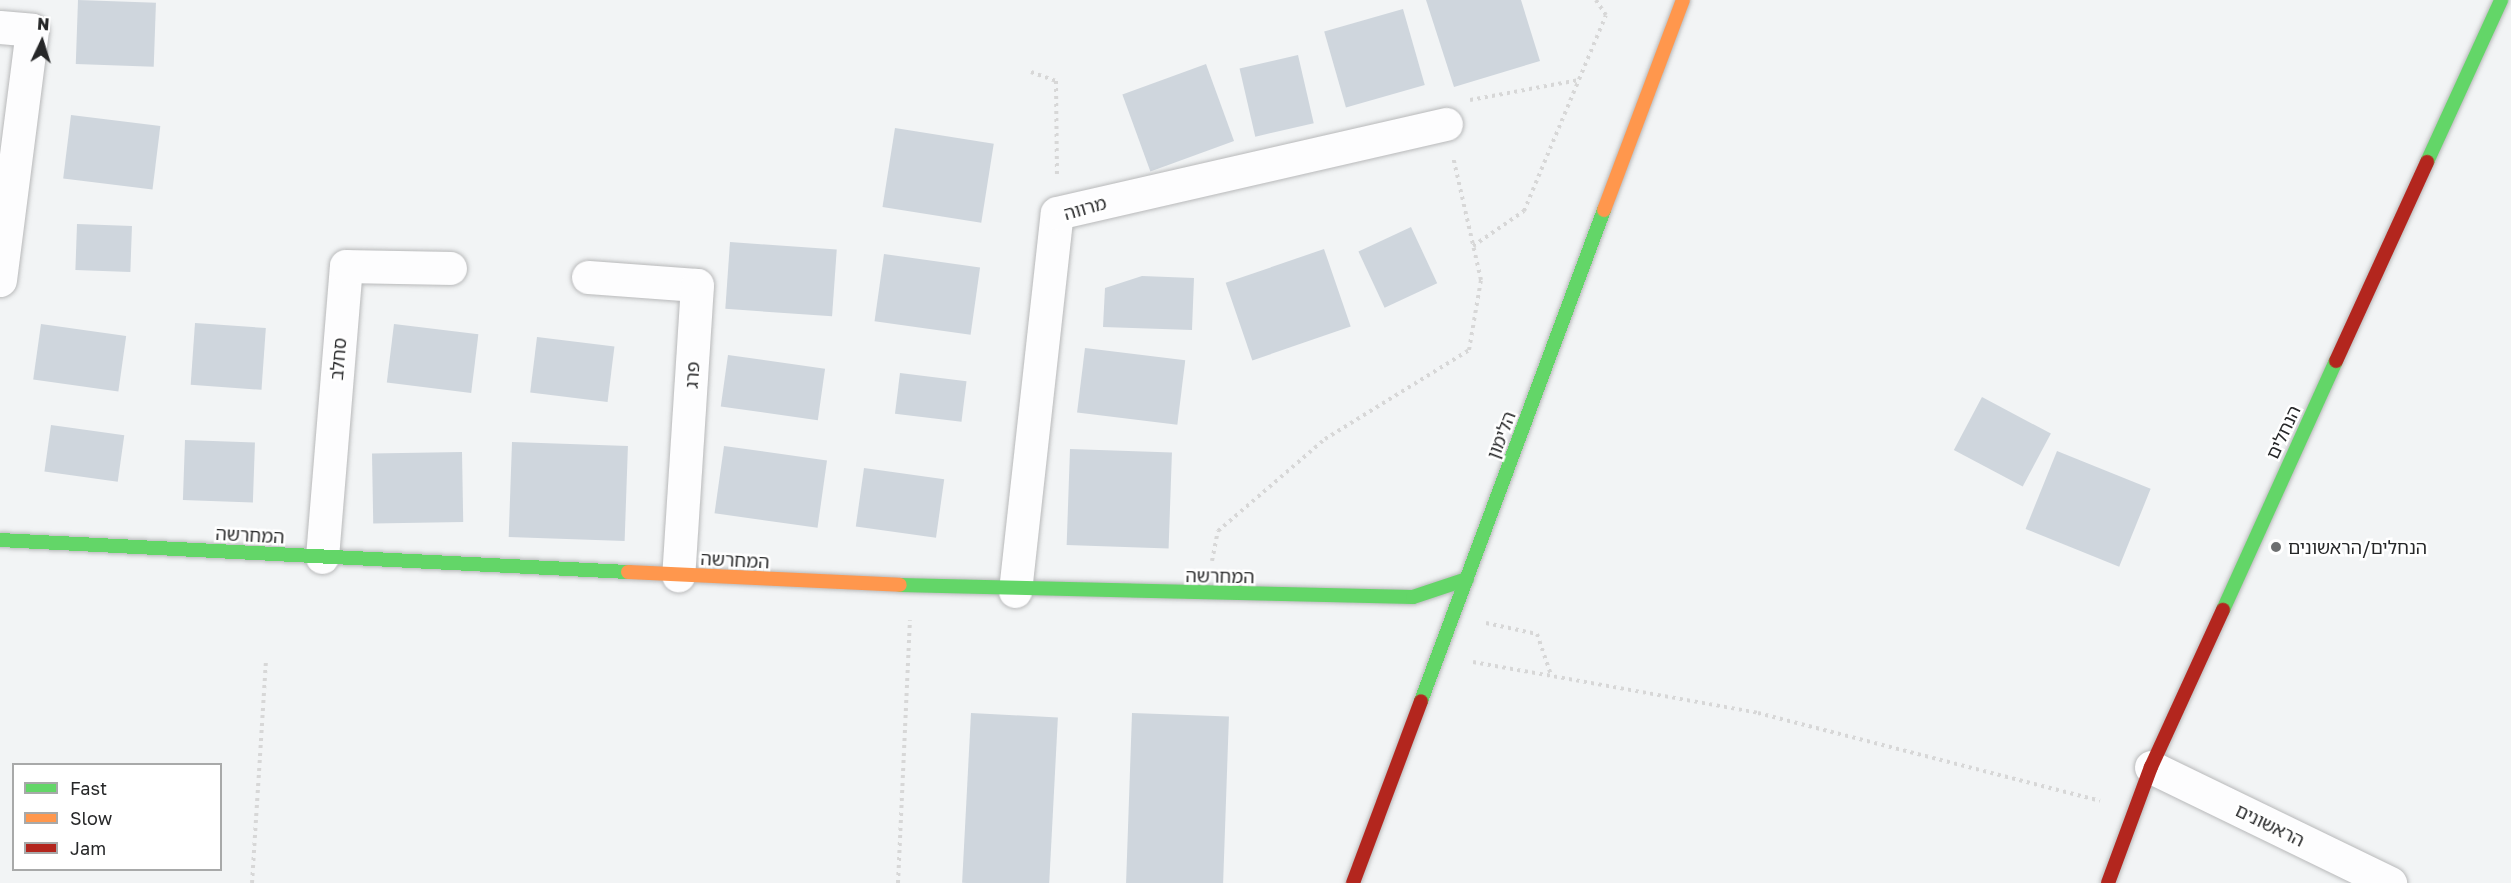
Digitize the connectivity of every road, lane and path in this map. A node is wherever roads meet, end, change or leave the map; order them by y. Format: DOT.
graph roads {
  1 [pos="1596,0"];
  2 [pos="1683,0"];
  3 [pos="2501,0"];
  4 [pos="0,27"];
  5 [pos="1031,72"];
  6 [pos="1579,80"];
  7 [pos="1446,124"];
  8 [pos="1057,213"];
  9 [pos="1473,246"];
  10 [pos="450,268"];
  11 [pos="588,277"];
  12 [pos="0,280"];
  13 [pos="0,540"];
  14 [pos="322,557"];
  15 [pos="678,575"];
  16 [pos="1467,579"];
  17 [pos="909,586"];
  18 [pos="1015,591"];
  19 [pos="1205,594"];
  20 [pos="1476,621"];
  21 [pos="266,660"];
  22 [pos="1467,661"];
  23 [pos="1551,675"];
  24 [pos="2151,767"];
  25 [pos="2133,809"];
  26 [pos="252,883"];
  27 [pos="898,883"];
  28 [pos="1353,883"];
  29 [pos="2108,883"];
  30 [pos="2390,883"];
  1 -- 6 [label="path"];
  2 -- 16 [label="street, הלימון"];
  3 -- 24 [label="street, הנחלים"];
  4 -- 12 [label="street"];
  5 -- 8 [label="path"];
  6 -- 7 [label="path"];
  6 -- 9 [label="path"];
  7 -- 8 [label="street, מרווה"];
  7 -- 9 [label="path"];
  8 -- 18 [label="street, מרווה"];
  9 -- 19 [label="path"];
  10 -- 14 [label="street, סחלב"];
  11 -- 15 [label="street, פרג"];
  13 -- 14 [label="street, המחרשה"];
  14 -- 15 [label="street, המחרשה"];
  15 -- 17 [label="street, המחרשה"];
  16 -- 19 [label="street, המחרשה"];
  16 -- 28 [label="street, הלימון"];
  17 -- 18 [label="street, המחרשה"];
  17 -- 27 [label="path"];
  18 -- 19 [label="street, המחרשה"];
  20 -- 23 [label="path"];
  21 -- 26 [label="path"];
  22 -- 23 [label="path"];
  23 -- 25 [label="path"];
  24 -- 25 [label="street, הנחלים"];
  24 -- 30 [label="street, הראשונים"];
  25 -- 29 [label="street, הנחלים"];
}
